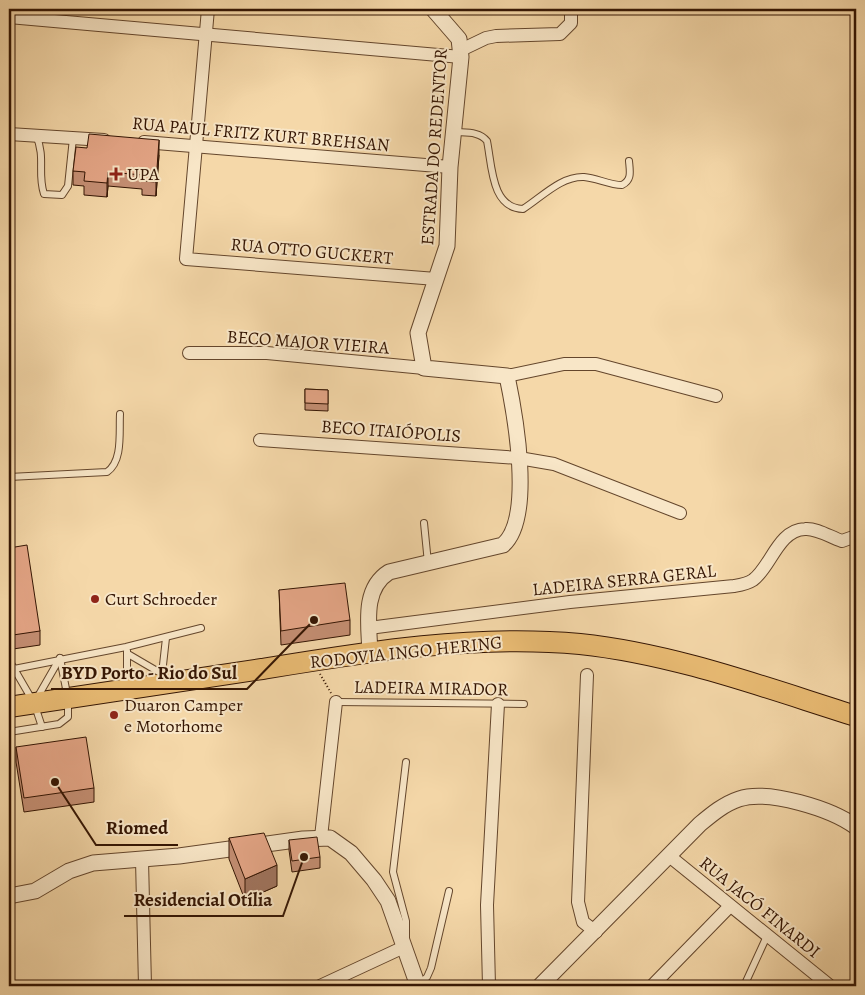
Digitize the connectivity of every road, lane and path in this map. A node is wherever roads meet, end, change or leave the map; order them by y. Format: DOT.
graph roads {
  1 [pos="208,9"];
  2 [pos="433,9"];
  3 [pos="571,9"];
  4 [pos="9,17"];
  5 [pos="206,35"];
  6 [pos="461,54"];
  7 [pos="454,132"];
  8 [pos="9,134"];
  9 [pos="36,136"];
  10 [pos="73,138"];
  11 [pos="196,146"];
  12 [pos="629,161"];
  13 [pos="450,167"];
  14 [pos="436,279"];
  15 [pos="189,353"];
  16 [pos="424,368"];
  17 [pos="506,376"];
  18 [pos="716,396"];
  19 [pos="120,414"];
  20 [pos="260,440"];
  21 [pos="519,458"];
  22 [pos="9,478"];
  23 [pos="680,514"];
  24 [pos="424,523"];
  25 [pos="856,536"];
  26 [pos="428,564"];
  27 [pos="202,628"];
  28 [pos="370,628"];
  29 [pos="166,638"];
  30 [pos="127,650"];
  31 [pos="370,653"];
  32 [pos="60,658"];
  33 [pos="9,660"];
  34 [pos="313,661"];
  35 [pos="11,669"];
  36 [pos="587,675"];
  37 [pos="169,678"];
  38 [pos="128,689"];
  39 [pos="68,699"];
  40 [pos="336,702"];
  41 [pos="34,703"];
  42 [pos="498,704"];
  43 [pos="524,704"];
  44 [pos="9,707"];
  45 [pos="856,716"];
  46 [pos="42,727"];
  47 [pos="9,732"];
  48 [pos="406,762"];
  49 [pos="856,827"];
  50 [pos="321,837"];
  51 [pos="668,855"];
  52 [pos="142,860"];
  53 [pos="449,891"];
  54 [pos="9,896"];
  55 [pos="730,906"];
  56 [pos="596,932"];
  57 [pos="767,936"];
  58 [pos="404,947"];
  59 [pos="144,986"];
  60 [pos="320,986"];
  61 [pos="417,986"];
  62 [pos="488,986"];
  63 [pos="540,986"];
  64 [pos="652,986"];
  65 [pos="744,986"];
  66 [pos="829,986"];
  1 -- 5 [label="street"];
  2 -- 6 [label="street, ESTRADA DO REDENTOR"];
  3 -- 6 [label="street"];
  4 -- 5 [label="street"];
  5 -- 6 [label="street"];
  5 -- 11 [label="street"];
  6 -- 7 [label="street, ESTRADA DO REDENTOR"];
  7 -- 12 [label="lane"];
  7 -- 13 [label="street, ESTRADA DO REDENTOR"];
  8 -- 9 [label="street, RUA PAUL FRITZ KURT BREHSAN"];
  9 -- 10 [label="street, RUA PAUL FRITZ KURT BREHSAN"];
  9 -- 10 [label="lane"];
  10 -- 11 [label="street, RUA PAUL FRITZ KURT BREHSAN"];
  11 -- 13 [label="street, RUA PAUL FRITZ KURT BREHSAN"];
  11 -- 14 [label="street, RUA OTTO GUCKERT"];
  13 -- 14 [label="street, ESTRADA DO REDENTOR"];
  14 -- 16 [label="street, ESTRADA DO REDENTOR"];
  15 -- 16 [label="street, BECO MAJOR VIEIRA"];
  16 -- 17 [label="street"];
  17 -- 18 [label="street"];
  17 -- 21 [label="street"];
  19 -- 22 [label="lane"];
  20 -- 21 [label="street, BECO ITAIÓPOLIS"];
  21 -- 23 [label="street, BECO ITAIÓPOLIS"];
  21 -- 26 [label="street"];
  24 -- 26 [label="lane"];
  25 -- 28 [label="street, LADEIRA SERRA GERAL"];
  26 -- 28 [label="street"];
  27 -- 29 [label="lane"];
  28 -- 31 [label="street"];
  29 -- 30 [label="lane"];
  29 -- 37 [label="lane"];
  30 -- 32 [label="lane"];
  30 -- 37 [label="lane"];
  30 -- 38 [label="lane"];
  31 -- 34 [label="highway, RODOVIA INGO HERING"];
  31 -- 45 [label="highway, RODOVIA INGO HERING"];
  32 -- 35 [label="lane"];
  32 -- 39 [label="lane"];
  32 -- 41 [label="lane"];
  33 -- 35 [label="lane"];
  34 -- 37 [label="highway, RODOVIA INGO HERING"];
  34 -- 40 [label="path"];
  35 -- 41 [label="lane"];
  36 -- 56 [label="street"];
  37 -- 38 [label="highway, RODOVIA INGO HERING"];
  38 -- 39 [label="highway, RODOVIA INGO HERING"];
  39 -- 41 [label="highway, RODOVIA INGO HERING"];
  39 -- 46 [label="lane"];
  40 -- 42 [label="lane, LADEIRA MIRADOR"];
  40 -- 50 [label="street"];
  41 -- 44 [label="highway, RODOVIA INGO HERING"];
  41 -- 46 [label="lane"];
  42 -- 43 [label="lane, LADEIRA MIRADOR"];
  42 -- 62 [label="street"];
  46 -- 47 [label="lane"];
  48 -- 58 [label="lane"];
  49 -- 51 [label="street"];
  50 -- 52 [label="street"];
  50 -- 58 [label="street"];
  51 -- 55 [label="street, RUA JACÓ FINARDI"];
  51 -- 56 [label="street"];
  52 -- 54 [label="street"];
  52 -- 59 [label="street"];
  53 -- 61 [label="lane"];
  55 -- 57 [label="street, RUA JACÓ FINARDI"];
  55 -- 64 [label="street"];
  56 -- 63 [label="street"];
  57 -- 65 [label="lane"];
  57 -- 66 [label="street, RUA JACÓ FINARDI"];
  58 -- 60 [label="street"];
  58 -- 61 [label="street"];
}
